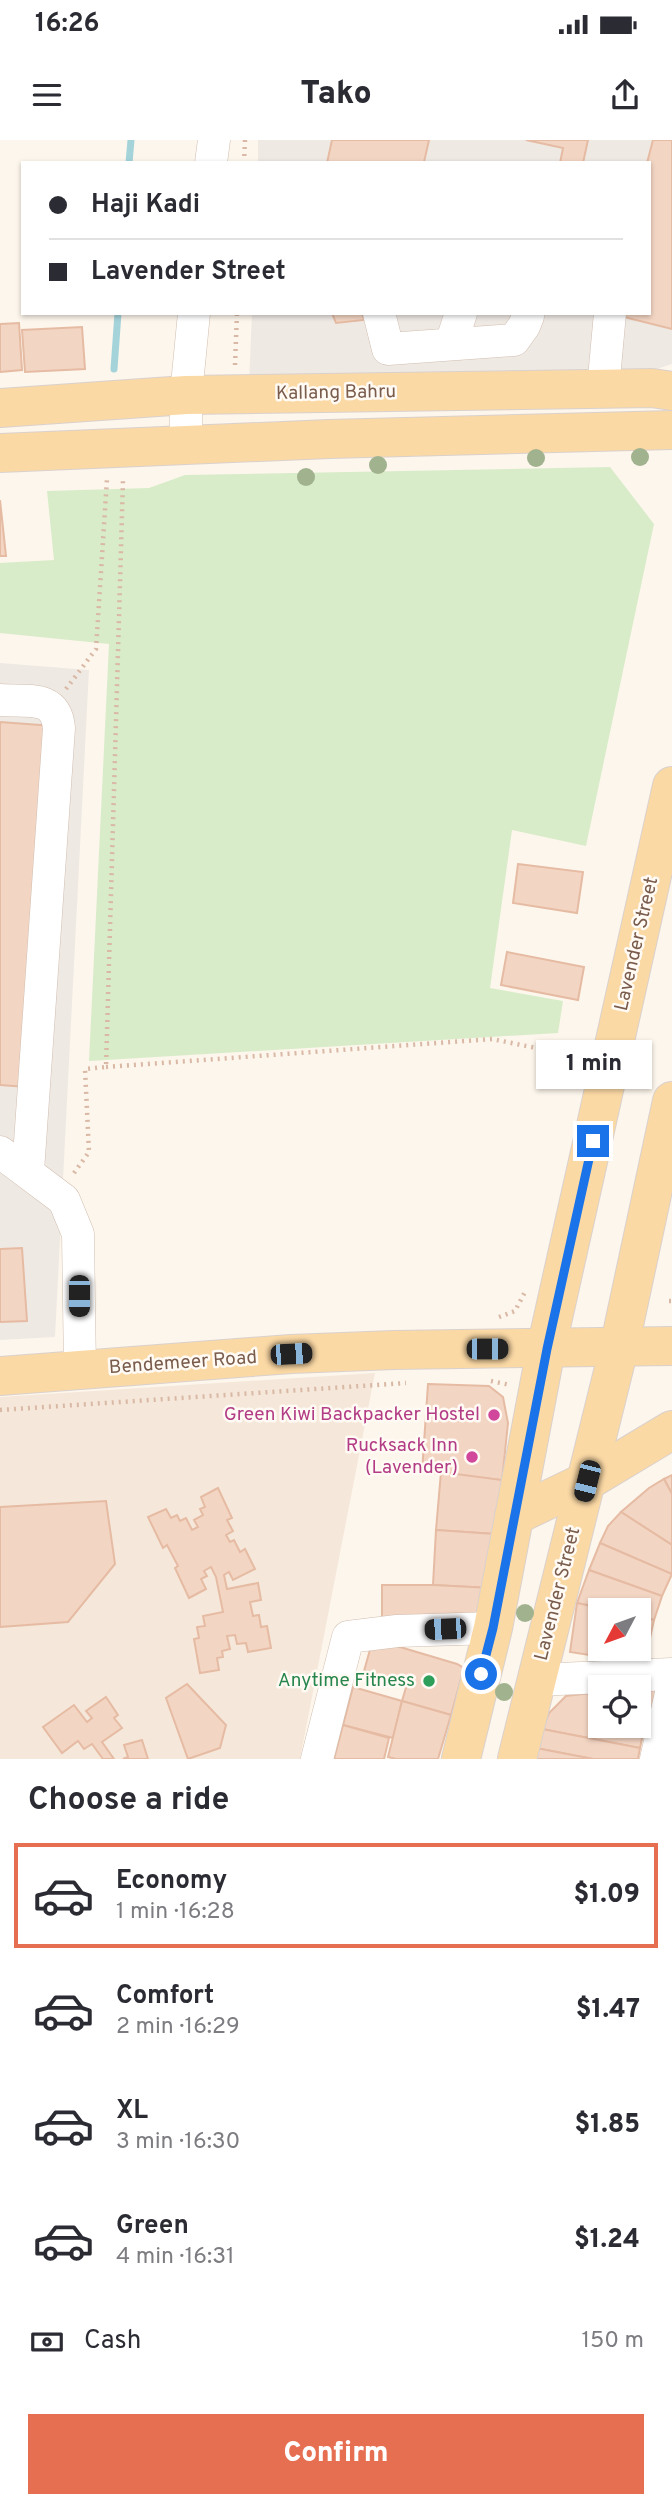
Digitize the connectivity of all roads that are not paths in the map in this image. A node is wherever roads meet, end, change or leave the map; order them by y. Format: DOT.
graph roads {
  1 [pos="214,140"];
  2 [pos="211,161"];
  3 [pos="194,315"];
  4 [pos="380,315"];
  5 [pos="460,315"];
  6 [pos="610,315"];
  7 [pos="528,316"];
  8 [pos="451,344"];
  9 [pos="665,386"];
  10 [pos="603,389"];
  11 [pos="186,396"];
  12 [pos="0,408"];
  13 [pos="671,431"];
  14 [pos="186,444"];
  15 [pos="0,453"];
  16 [pos="0,700"];
  17 [pos="672,786"];
  18 [pos="672,1101"];
  19 [pos="0,1152"];
  20 [pos="29,1171"];
  21 [pos="672,1346"];
  22 [pos="618,1348"];
  23 [pos="547,1349"];
  24 [pos="80,1370"];
  25 [pos="0,1376"];
  26 [pos="672,1430"];
  27 [pos="587,1481"];
  28 [pos="514,1516"];
  29 [pos="493,1628"];
  30 [pos="672,1674"];
  31 [pos="536,1680"];
  32 [pos="672,1689"];
  33 [pos="317,1759"];
  34 [pos="461,1759"];
  35 [pos="517,1759"];
  36 [pos="656,1759"];
  1 -- 2 [label="street"];
  3 -- 11 [label="street"];
  4 -- 8 [label="street"];
  5 -- 8 [label="street"];
  6 -- 10 [label="street"];
  7 -- 8 [label="street"];
  9 -- 10 [label="main road, Kallang Bahru"];
  10 -- 11 [label="main road, Kallang Bahru"];
  11 -- 12 [label="main road, Kallang Bahru"];
  11 -- 14 [label="street"];
  13 -- 14 [label="main road"];
  14 -- 15 [label="main road"];
  16 -- 20 [label="street"];
  17 -- 23 [label="main road, Lavender Street"];
  18 -- 22 [label="main road, Lavender Street"];
  19 -- 20 [label="street"];
  20 -- 24 [label="street"];
  21 -- 22 [label="main road, Bendemeer Road"];
  22 -- 23 [label="main road, Bendemeer Road"];
  22 -- 27 [label="main road, Lavender Street"];
  23 -- 24 [label="main road, Bendemeer Road"];
  23 -- 28 [label="main road, Lavender Street"];
  24 -- 25 [label="main road, Bendemeer Road"];
  26 -- 27 [label="main road"];
  27 -- 28 [label="main road"];
  27 -- 31 [label="main road, Lavender Street"];
  28 -- 29 [label="main road, Lavender Street"];
  29 -- 33 [label="street"];
  29 -- 34 [label="main road, Lavender Street"];
  30 -- 31 [label="street"];
  31 -- 35 [label="main road, Lavender Street"];
  32 -- 36 [label="street"];
}
